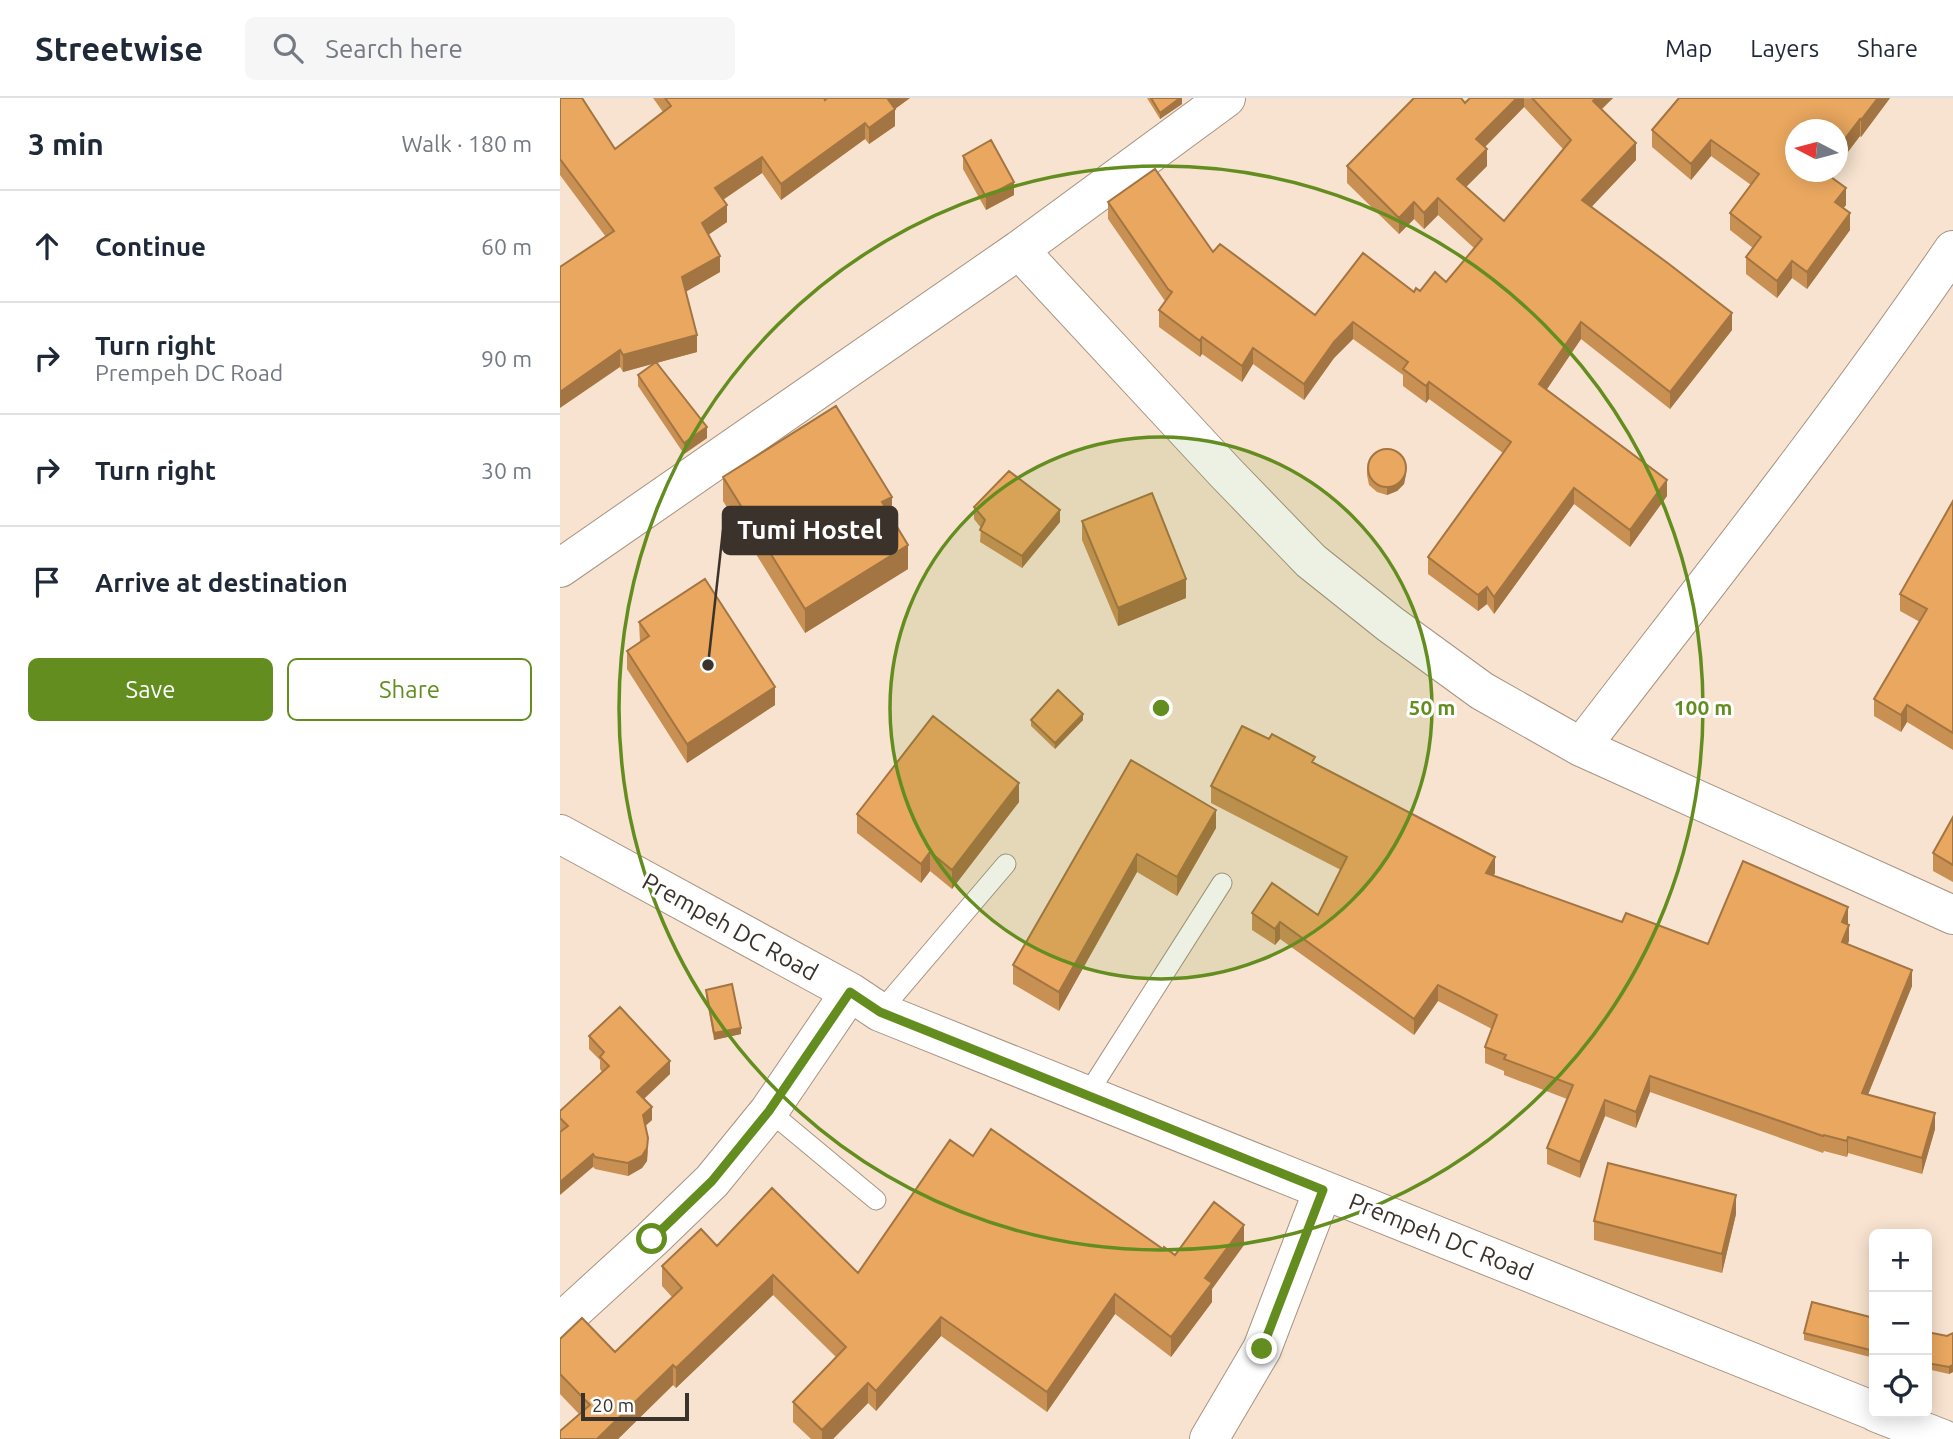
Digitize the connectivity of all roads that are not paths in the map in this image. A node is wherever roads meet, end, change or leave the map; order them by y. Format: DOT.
graph roads {
  1 [pos="1226,98"];
  2 [pos="1020,250"];
  3 [pos="1953,250"];
  4 [pos="560,568"];
  5 [pos="1580,747"];
  6 [pos="560,834"];
  7 [pos="1006,864"];
  8 [pos="1222,883"];
  9 [pos="1953,915"];
  10 [pos="865,1002"];
  11 [pos="1087,1096"];
  12 [pos="769,1111"];
  13 [pos="1323,1190"];
  14 [pos="876,1200"];
  15 [pos="560,1323"];
  16 [pos="1869,1409"];
  17 [pos="1891,1418"];
  18 [pos="1209,1439"];
  19 [pos="1943,1439"];
  1 -- 2 [label="street"];
  2 -- 4 [label="street"];
  2 -- 5 [label="street"];
  3 -- 5 [label="street"];
  5 -- 9 [label="street"];
  6 -- 10 [label="street, Prempeh DC Road"];
  7 -- 10 [label="lane"];
  8 -- 11 [label="lane"];
  10 -- 11 [label="street, Prempeh DC Road"];
  10 -- 12 [label="street"];
  11 -- 13 [label="street, Prempeh DC Road"];
  12 -- 14 [label="lane"];
  12 -- 15 [label="street"];
  13 -- 16 [label="street, Prempeh DC Road"];
  13 -- 18 [label="street"];
  17 -- 19 [label="street, Prempeh DC Road"];
}
